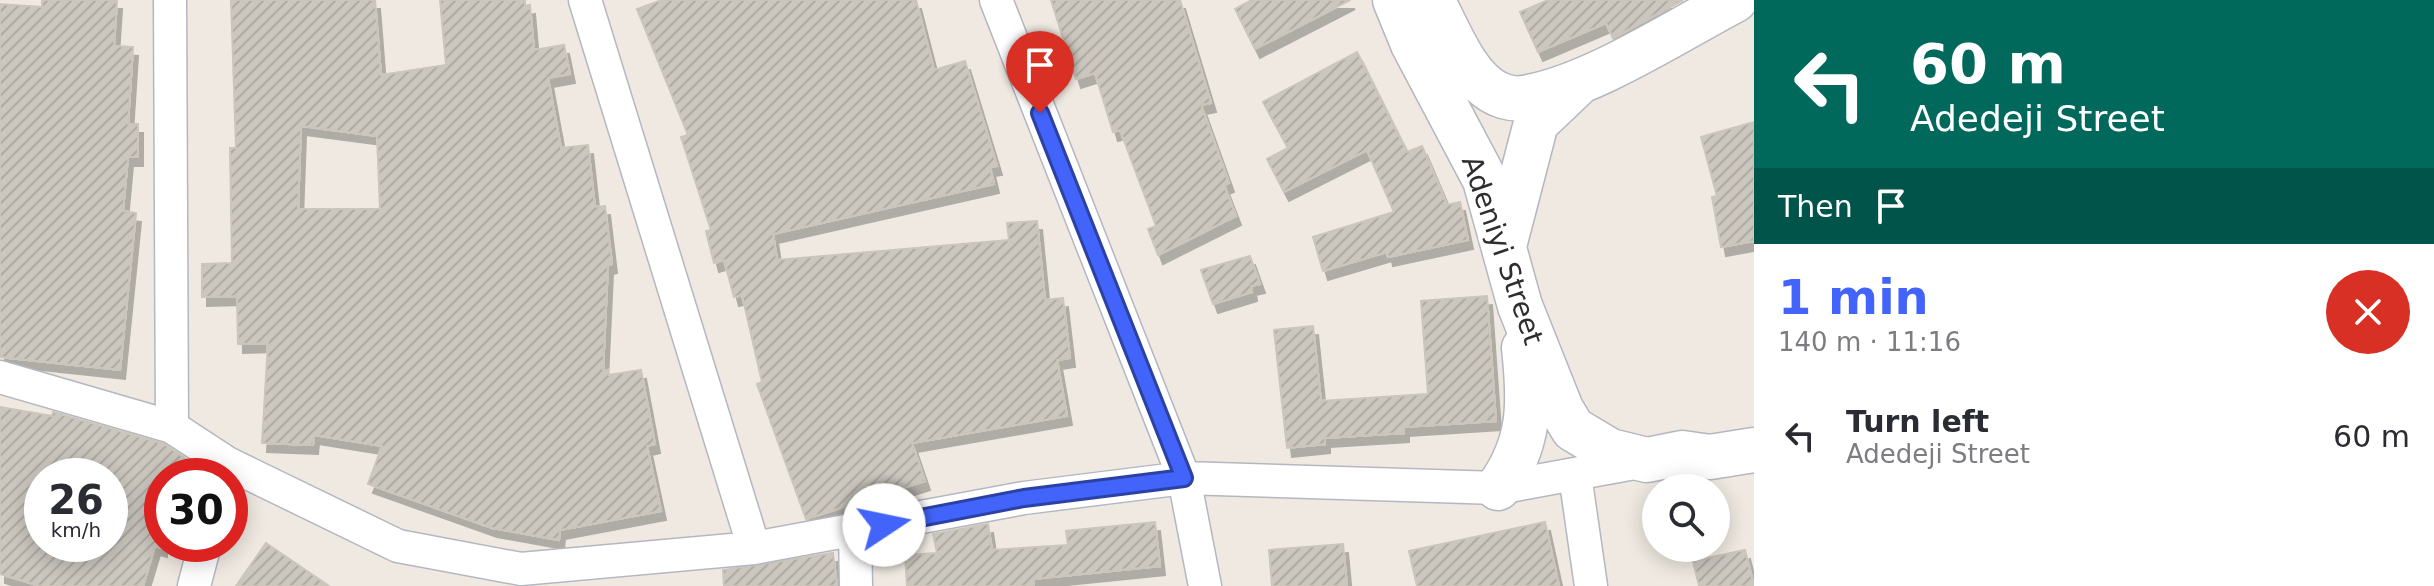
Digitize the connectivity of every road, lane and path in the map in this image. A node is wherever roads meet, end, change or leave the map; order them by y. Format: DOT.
graph roads {
  1 [pos="170,0"];
  2 [pos="585,0"];
  3 [pos="996,0"];
  4 [pos="1395,0"];
  5 [pos="1432,0"];
  6 [pos="1735,0"];
  7 [pos="1583,79"];
  8 [pos="1504,246"];
  9 [pos="1520,306"];
  10 [pos="0,377"];
  11 [pos="172,427"];
  12 [pos="1754,450"];
  13 [pos="211,458"];
  14 [pos="1647,460"];
  15 [pos="1575,475"];
  16 [pos="1184,478"];
  17 [pos="248,479"];
  18 [pos="1498,488"];
  19 [pos="855,531"];
  20 [pos="754,548"];
  21 [pos="200,562"];
  22 [pos="520,577"];
  23 [pos="194,586"];
  24 [pos="856,586"];
  25 [pos="1205,586"];
  26 [pos="1591,586"];
  1 -- 11 [label="street"];
  2 -- 20 [label="street"];
  3 -- 16 [label="street"];
  4 -- 8 [label="street, Adeniyi Street"];
  5 -- 7 [label="street"];
  6 -- 7 [label="street"];
  7 -- 8 [label="street"];
  8 -- 9 [label="street, Adeniyi Street"];
  9 -- 14 [label="street, Adeniyi Street"];
  9 -- 18 [label="street"];
  10 -- 11 [label="street"];
  11 -- 13 [label="street"];
  12 -- 14 [label="street"];
  14 -- 15 [label="street"];
  15 -- 18 [label="street"];
  15 -- 26 [label="street"];
  16 -- 18 [label="street"];
  16 -- 19 [label="street"];
  16 -- 25 [label="street"];
  17 -- 22 [label="street"];
  19 -- 20 [label="street"];
  19 -- 24 [label="street"];
  20 -- 22 [label="street"];
  21 -- 23 [label="street"];
}
